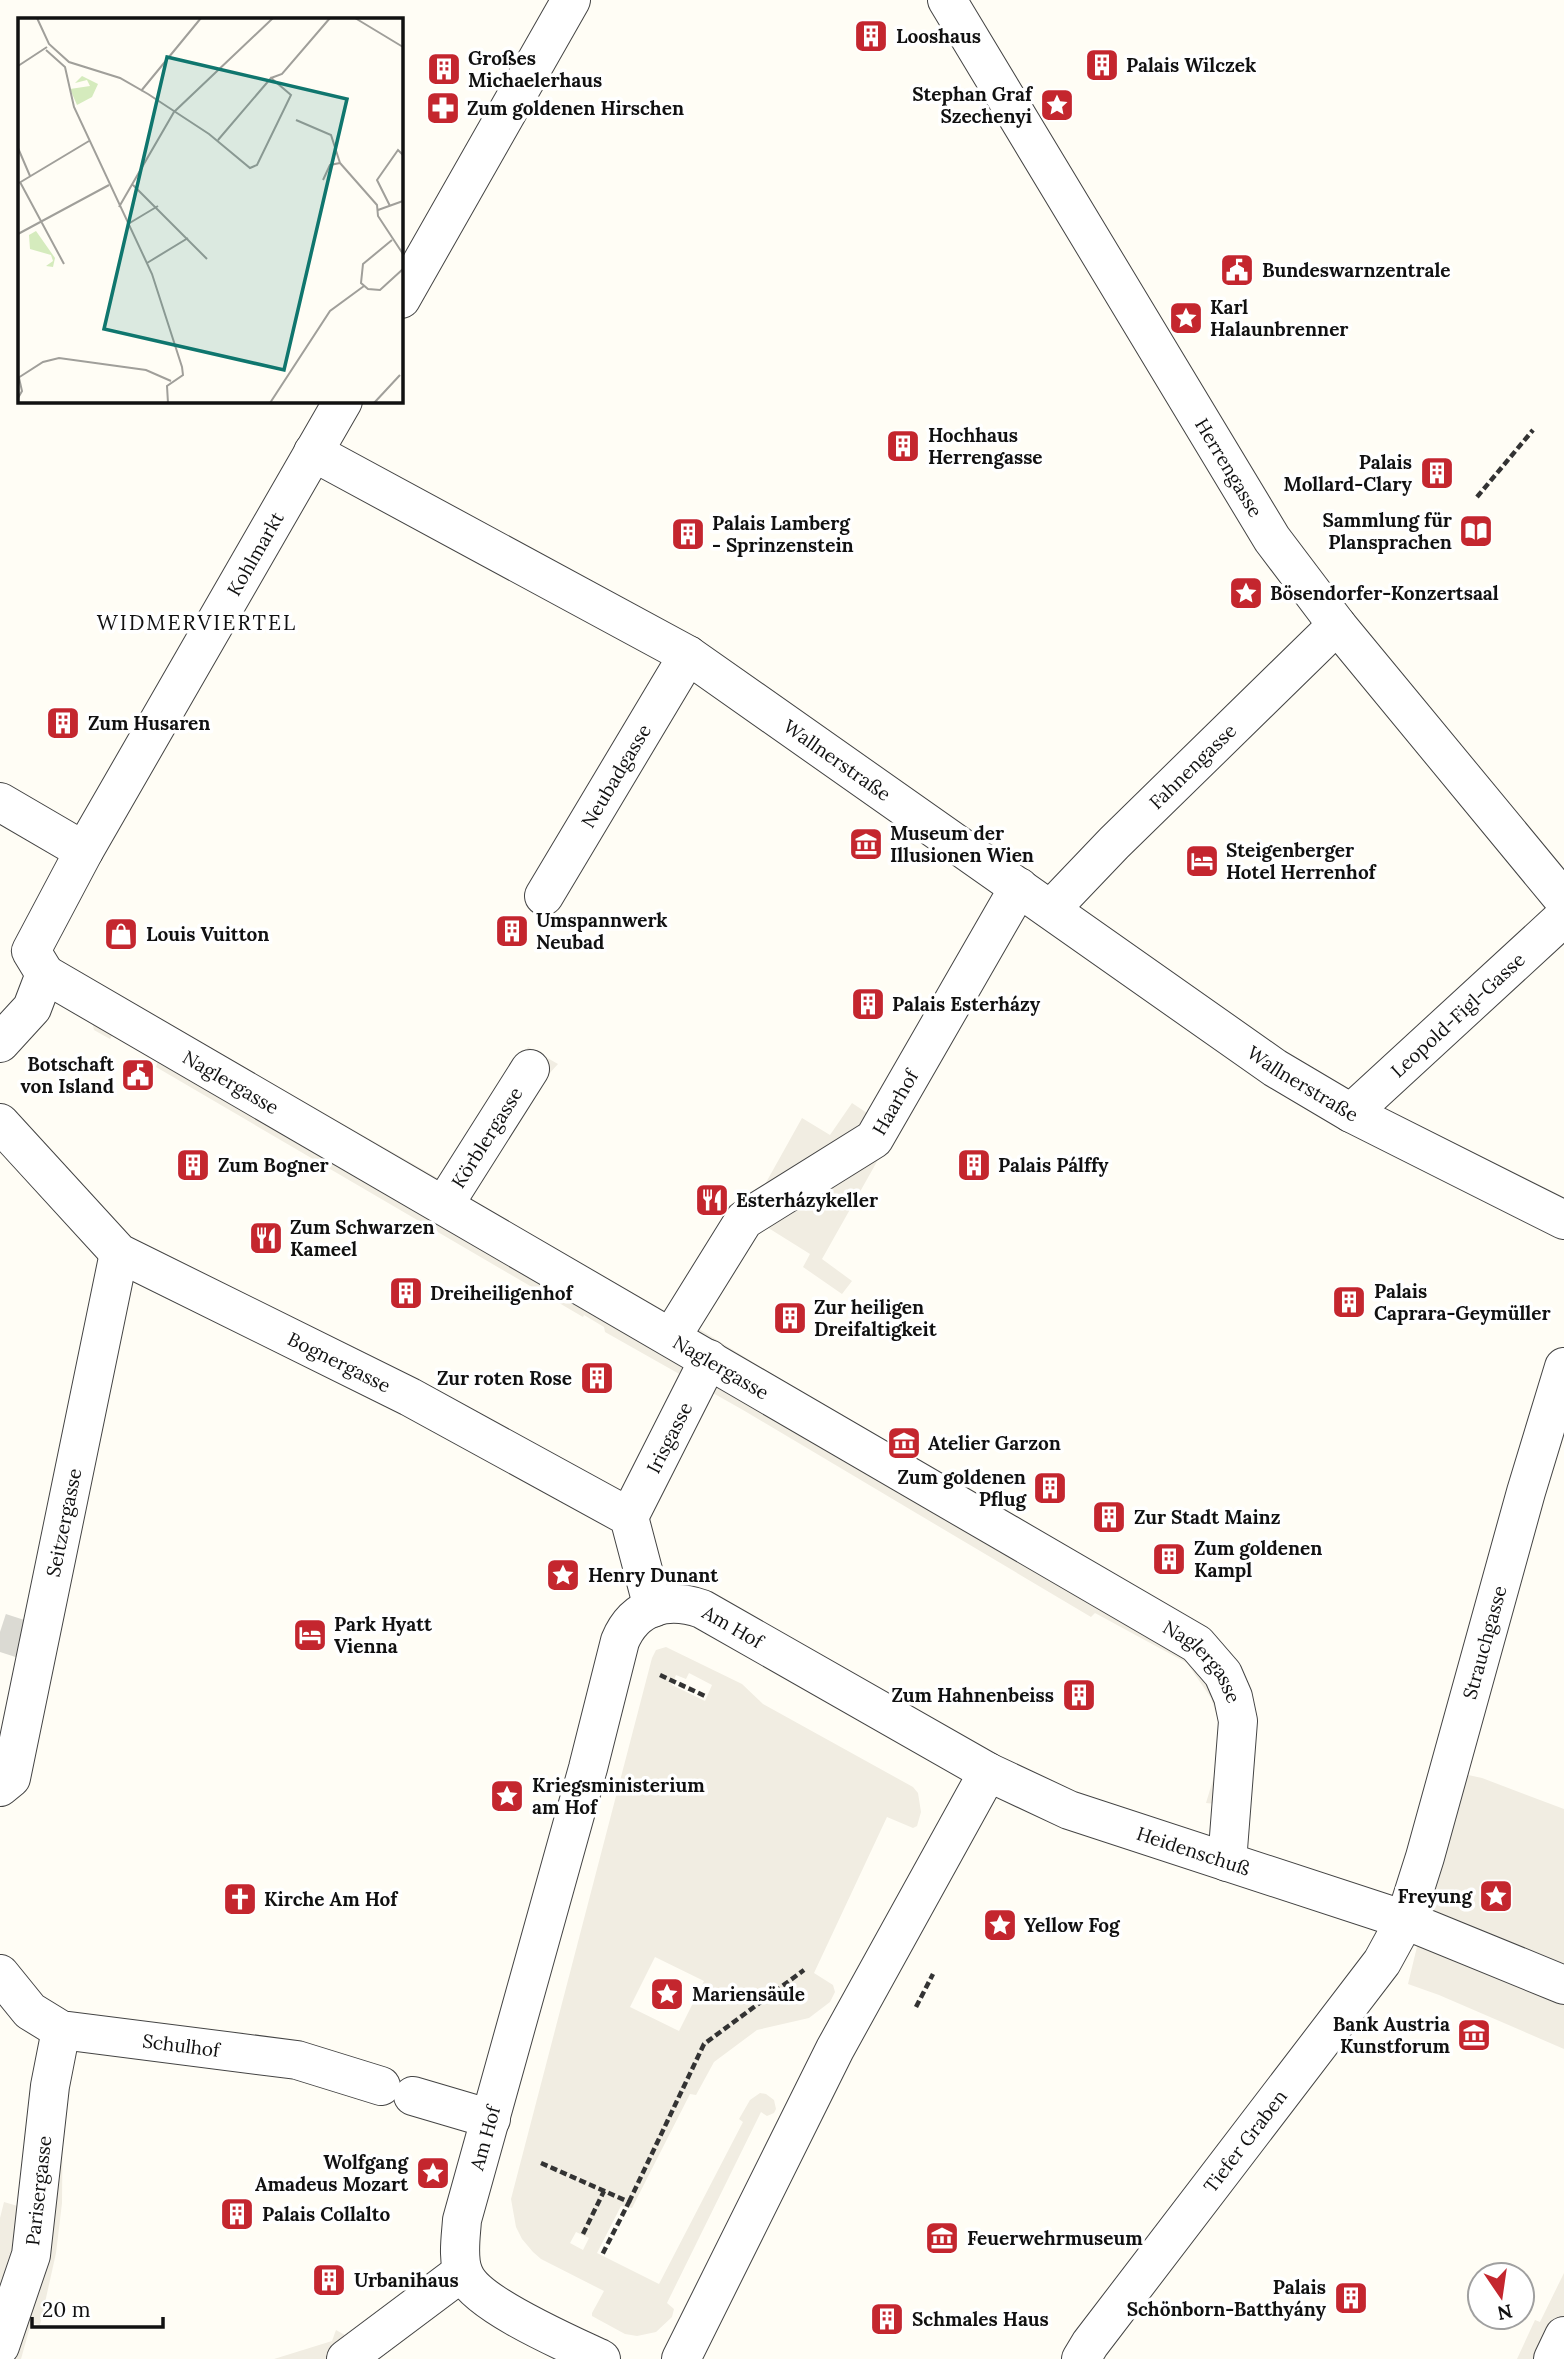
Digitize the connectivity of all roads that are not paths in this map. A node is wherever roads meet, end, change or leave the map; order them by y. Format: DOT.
graph roads {
  1 [pos="571,0"];
  2 [pos="947,0"];
  3 [pos="402,297"];
  4 [pos="342,402"];
  5 [pos="313,452"];
  6 [pos="1336,625"];
  7 [pos="688,655"];
  8 [pos="0,802"];
  9 [pos="84,851"];
  10 [pos="1020,887"];
  11 [pos="544,896"];
  12 [pos="1564,900"];
  13 [pos="1051,909"];
  14 [pos="1564,917"];
  15 [pos="45,974"];
  16 [pos="0,1043"];
  17 [pos="530,1069"];
  18 [pos="1351,1112"];
  19 [pos="0,1123"];
  20 [pos="444,1205"];
  21 [pos="1564,1220"];
  22 [pos="119,1253"];
  23 [pos="672,1336"];
  24 [pos="709,1359"];
  25 [pos="1564,1367"];
  26 [pos="629,1517"];
  27 [pos="653,1608"];
  28 [pos="988,1772"];
  29 [pos="0,1787"];
  30 [pos="1227,1862"];
  31 [pos="1405,1920"];
  32 [pos="0,1974"];
  33 [pos="1564,1985"];
  34 [pos="61,2030"];
  35 [pos="491,2119"];
  36 [pos="462,2272"];
  37 [pos="1564,2336"];
  38 [pos="0,2346"];
  39 [pos="1085,2352"];
  40 [pos="345,2359"];
  41 [pos="601,2359"];
  42 [pos="681,2359"];
  43 [pos="1553,2359"];
  1 -- 3 [label="street"];
  2 -- 6 [label="street, Herrengasse"];
  4 -- 5 [label="street, Kohlmarkt"];
  5 -- 7 [label="street, Wallnerstraße"];
  5 -- 9 [label="street, Kohlmarkt"];
  6 -- 12 [label="street, Herrengasse"];
  6 -- 13 [label="street, Fahnengasse"];
  7 -- 10 [label="street, Wallnerstraße"];
  7 -- 11 [label="street, Neubadgasse"];
  8 -- 9 [label="street"];
  9 -- 15 [label="street, Kohlmarkt"];
  10 -- 13 [label="street, Wallnerstraße"];
  10 -- 23 [label="street, Haarhof"];
  13 -- 18 [label="street, Wallnerstraße"];
  14 -- 18 [label="street, Leopold-Figl-Gasse"];
  15 -- 16 [label="street"];
  15 -- 20 [label="street, Naglergasse"];
  17 -- 20 [label="street, Körblergasse"];
  18 -- 21 [label="street, Wallnerstraße"];
  19 -- 22 [label="street, Bognergasse"];
  20 -- 23 [label="street, Naglergasse"];
  22 -- 26 [label="street, Bognergasse"];
  22 -- 29 [label="street, Seitzergasse"];
  23 -- 24 [label="street, Naglergasse"];
  24 -- 26 [label="street, Irisgasse"];
  24 -- 30 [label="street, Naglergasse"];
  25 -- 31 [label="street, Strauchgasse"];
  26 -- 27 [label="street"];
  27 -- 28 [label="street, Am Hof"];
  27 -- 35 [label="street, Am Hof"];
  28 -- 30 [label="street, Heidenschuß"];
  28 -- 42 [label="street"];
  30 -- 31 [label="street, Heidenschuß"];
  31 -- 33 [label="street"];
  31 -- 39 [label="street, Tiefer Graben"];
  32 -- 34 [label="street, Schulhof"];
  34 -- 35 [label="street, Schulhof"];
  34 -- 38 [label="street, Parisergasse"];
  35 -- 36 [label="street, Am Hof"];
  36 -- 40 [label="street"];
  36 -- 41 [label="street"];
  37 -- 43 [label="street"];
}
